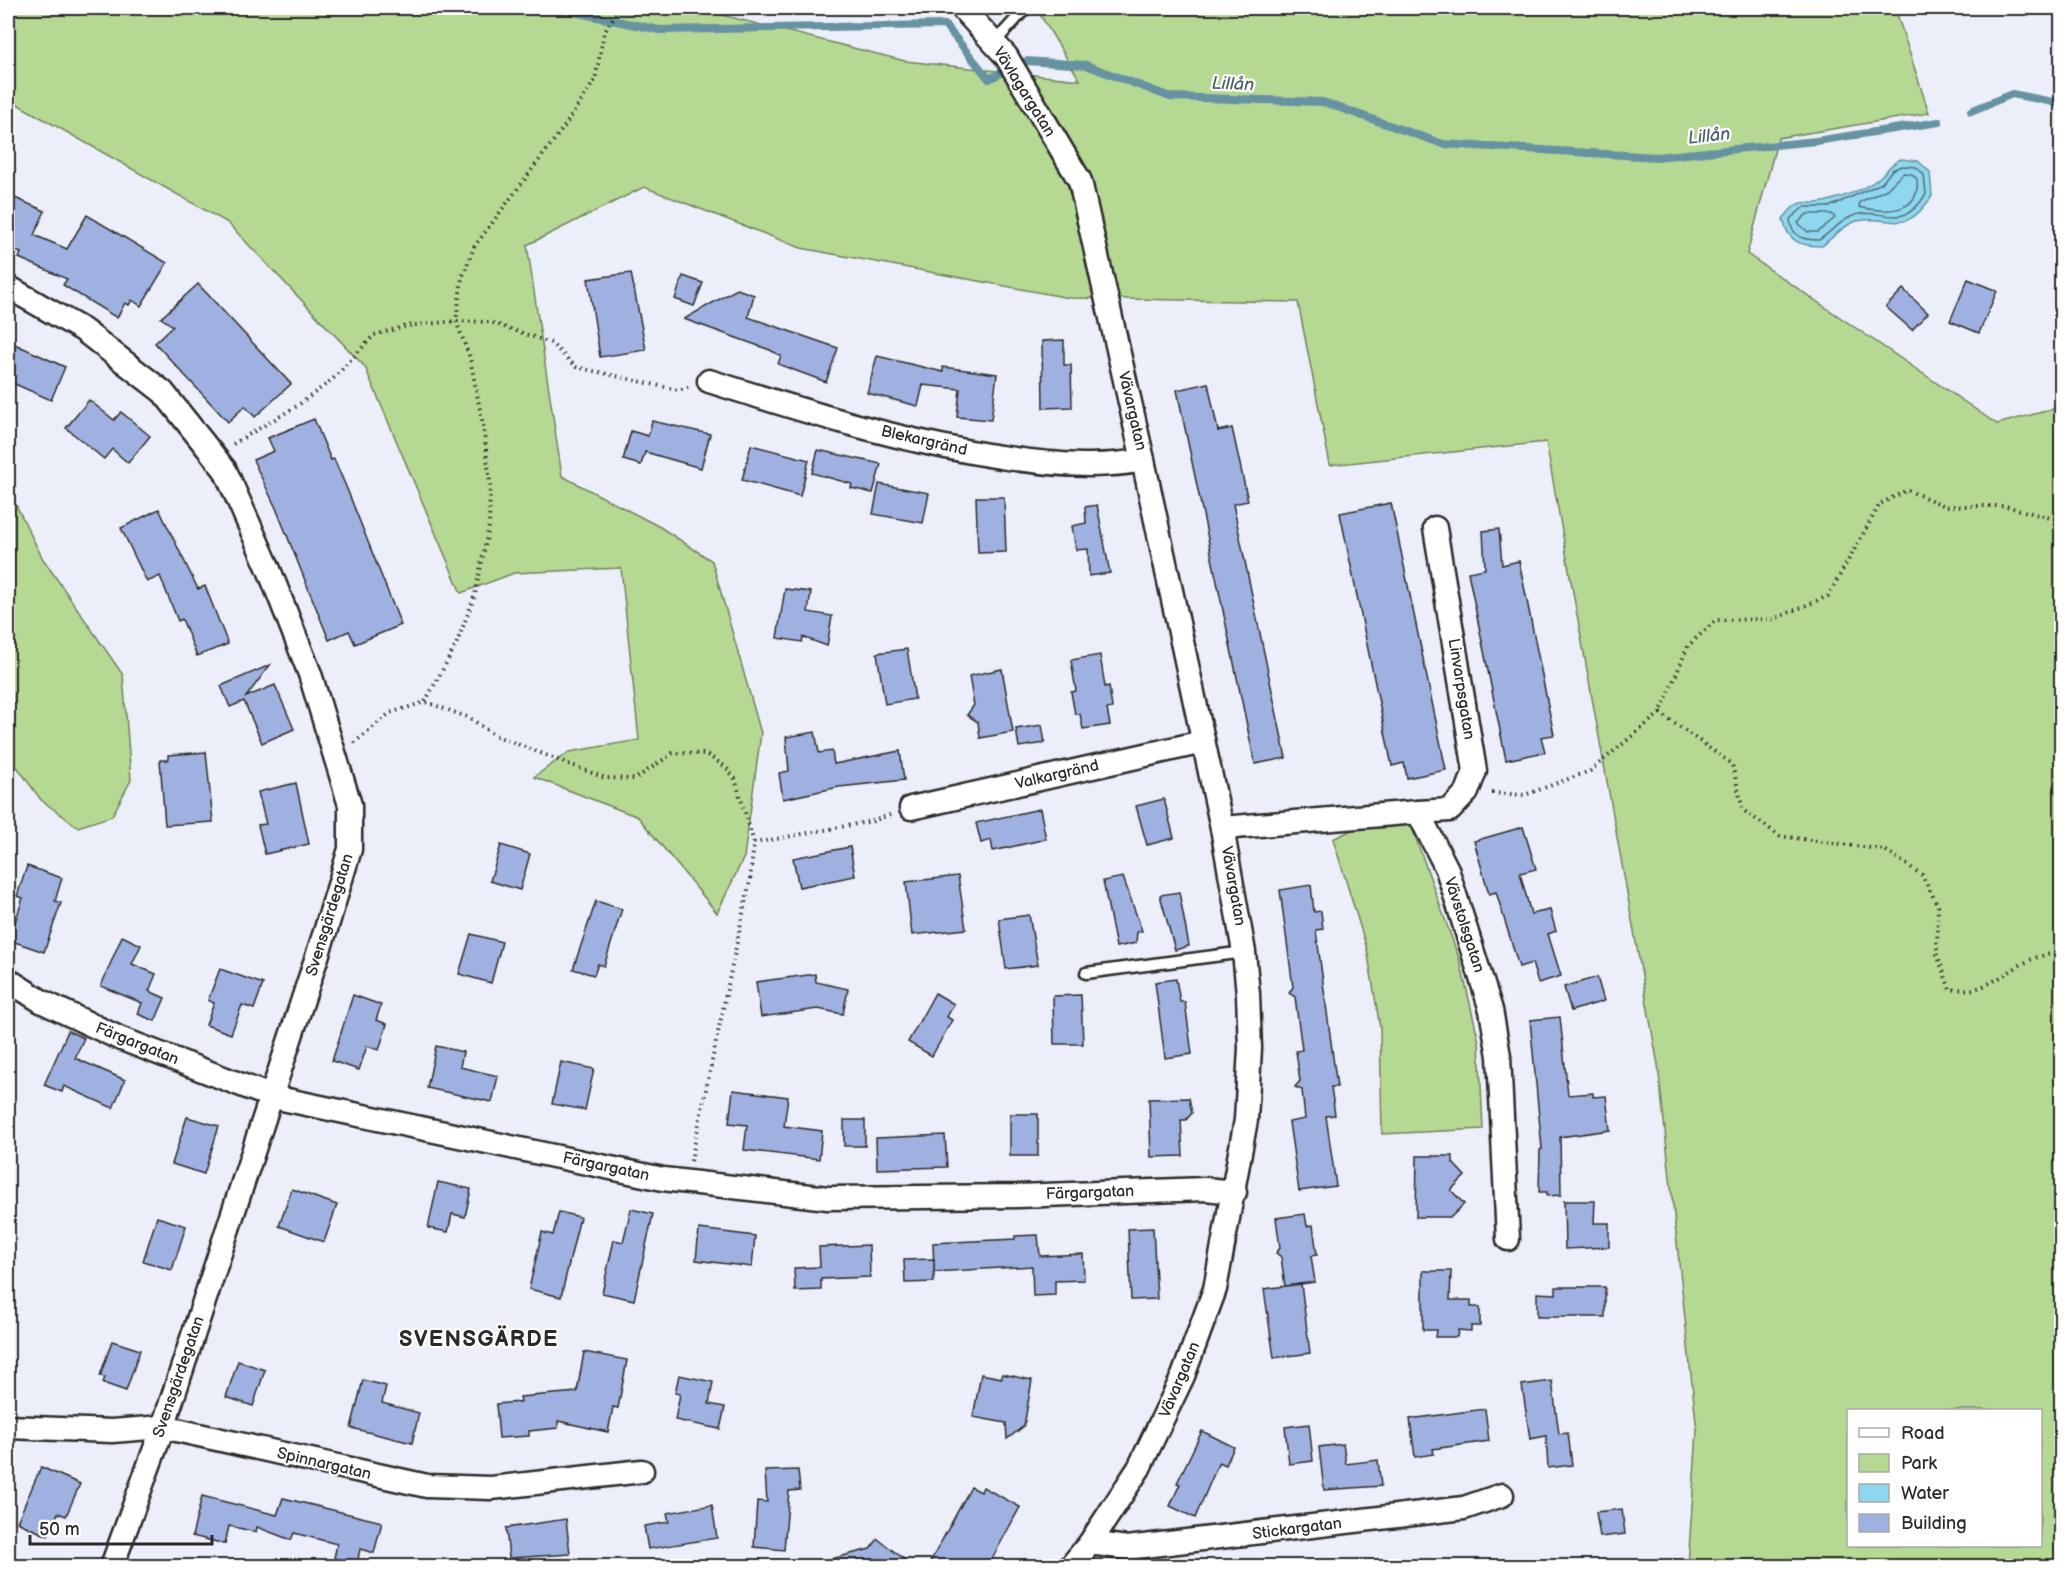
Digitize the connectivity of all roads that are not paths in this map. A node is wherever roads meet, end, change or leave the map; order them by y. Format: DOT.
graph roads {
  1 [pos="962,8"];
  2 [pos="1026,8"];
  3 [pos="1000,50"];
  4 [pos="1080,182"];
  5 [pos="8,287"];
  6 [pos="710,381"];
  7 [pos="1143,460"];
  8 [pos="1435,528"];
  9 [pos="1203,742"];
  10 [pos="911,808"];
  11 [pos="1418,812"];
  12 [pos="1222,828"];
  13 [pos="1244,952"];
  14 [pos="1086,974"];
  15 [pos="8,980"];
  16 [pos="273,1097"];
  17 [pos="1235,1192"];
  18 [pos="1508,1239"];
  19 [pos="8,1426"];
  20 [pos="163,1427"];
  21 [pos="642,1471"];
  22 [pos="1502,1495"];
  23 [pos="1090,1543"];
  24 [pos="111,1566"];
  25 [pos="1071,1566"];
  1 -- 3 [label="street, Vävlagargatan"];
  2 -- 3 [label="lane"];
  3 -- 4 [label="street, Vävlagargatan"];
  4 -- 7 [label="street, Vävargatan"];
  5 -- 16 [label="street, Svensgärdegatan"];
  6 -- 7 [label="street, Blekargränd"];
  7 -- 9 [label="street, Vävargatan"];
  8 -- 11 [label="street, Linvarpsgatan"];
  9 -- 10 [label="street, Valkargränd"];
  9 -- 12 [label="street, Vävargatan"];
  11 -- 12 [label="street"];
  11 -- 18 [label="street, Vävstolsgatan"];
  12 -- 13 [label="street, Vävargatan"];
  13 -- 14 [label="lane"];
  13 -- 17 [label="street, Vävargatan"];
  15 -- 16 [label="street, Färgargatan"];
  16 -- 17 [label="street, Färgargatan"];
  16 -- 20 [label="street, Svensgärdegatan"];
  17 -- 23 [label="street, Vävargatan"];
  19 -- 20 [label="street, Spinnargatan"];
  20 -- 21 [label="street, Spinnargatan"];
  20 -- 24 [label="street, Svensgärdegatan"];
  22 -- 23 [label="street, Stickargatan"];
  23 -- 25 [label="street, Vävargatan"];
}
